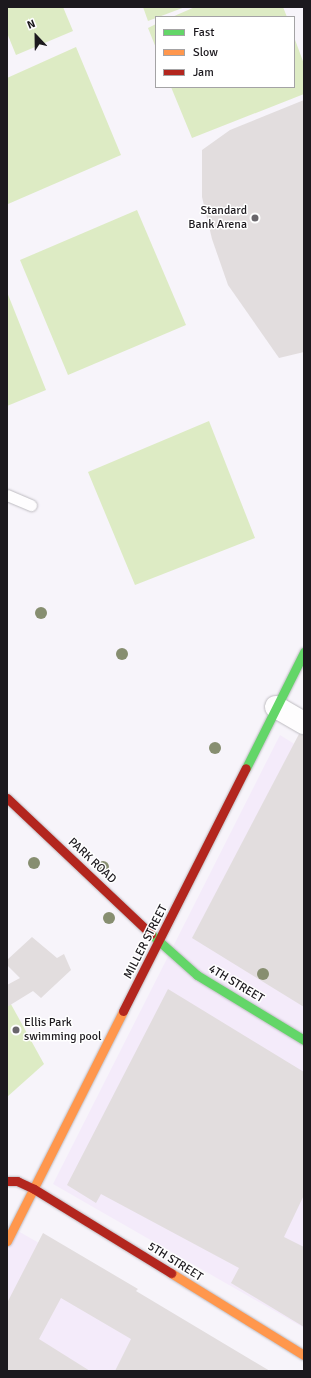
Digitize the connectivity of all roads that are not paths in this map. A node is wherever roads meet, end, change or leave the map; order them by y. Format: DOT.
graph roads {
  1 [pos="7,494"];
  2 [pos="31,506"];
  3 [pos="304,652"];
  4 [pos="276,707"];
  5 [pos="304,723"];
  6 [pos="7,798"];
  7 [pos="159,943"];
  8 [pos="304,1040"];
  9 [pos="7,1181"];
  10 [pos="34,1189"];
  11 [pos="7,1241"];
  12 [pos="304,1355"];
  1 -- 2 [label="lane"];
  3 -- 4 [label="street, MILLER STREET"];
  4 -- 5 [label="street"];
  4 -- 7 [label="street, MILLER STREET"];
  6 -- 7 [label="street, PARK ROAD"];
  7 -- 8 [label="street, 4TH STREET"];
  7 -- 10 [label="street, MILLER STREET"];
  9 -- 10 [label="street, 5TH STREET"];
  10 -- 11 [label="street, MILLER STREET"];
  10 -- 12 [label="street, 5TH STREET"];
}
